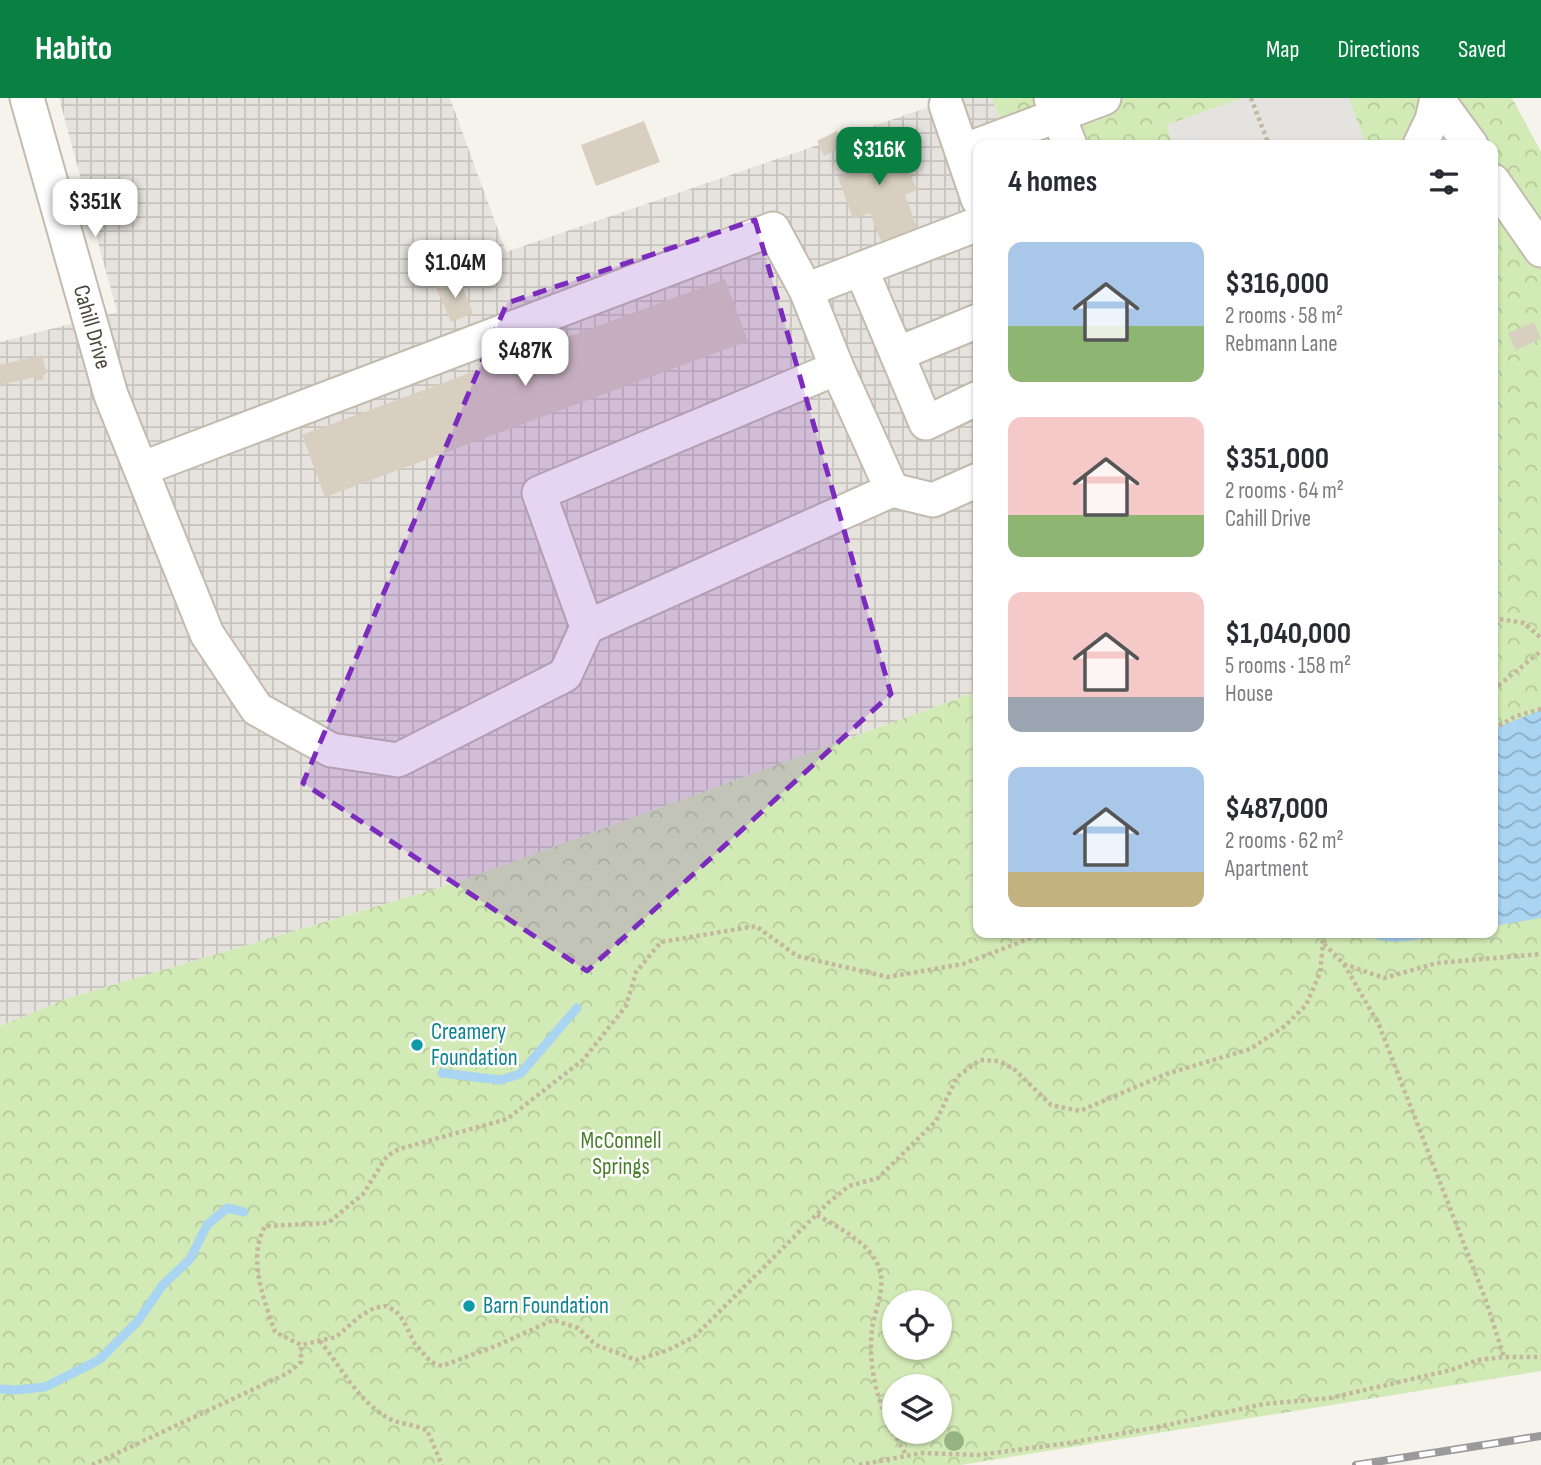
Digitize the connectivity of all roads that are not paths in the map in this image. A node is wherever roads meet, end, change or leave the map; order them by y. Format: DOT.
graph roads {
  1 [pos="27,98"];
  2 [pos="1104,98"];
  3 [pos="1438,99"];
  4 [pos="946,105"];
  5 [pos="1060,119"];
  6 [pos="997,140"];
  7 [pos="1422,140"];
  8 [pos="1467,140"];
  9 [pos="973,148"];
  10 [pos="1498,188"];
  11 [pos="973,226"];
  12 [pos="1541,250"];
  13 [pos="861,269"];
  14 [pos="806,289"];
  15 [pos="973,323"];
  16 [pos="897,355"];
  17 [pos="837,368"];
  18 [pos="973,400"];
  19 [pos="141,469"];
  20 [pos="973,482"];
  21 [pos="892,490"];
  22 [pos="587,627"];
  1 -- 19 [label="street, Cahill Drive"];
  2 -- 5 [label="street"];
  3 -- 7 [label="street"];
  3 -- 8 [label="street"];
  4 -- 9 [label="street"];
  5 -- 6 [label="street"];
  10 -- 12 [label="street"];
  11 -- 13 [label="street"];
  13 -- 14 [label="street"];
  13 -- 16 [label="street"];
  14 -- 17 [label="street"];
  14 -- 19 [label="street"];
  15 -- 16 [label="street"];
  16 -- 18 [label="street"];
  17 -- 21 [label="street"];
  17 -- 22 [label="street"];
  19 -- 22 [label="street, Cahill Drive"];
  20 -- 21 [label="street"];
  21 -- 22 [label="street"];
}
